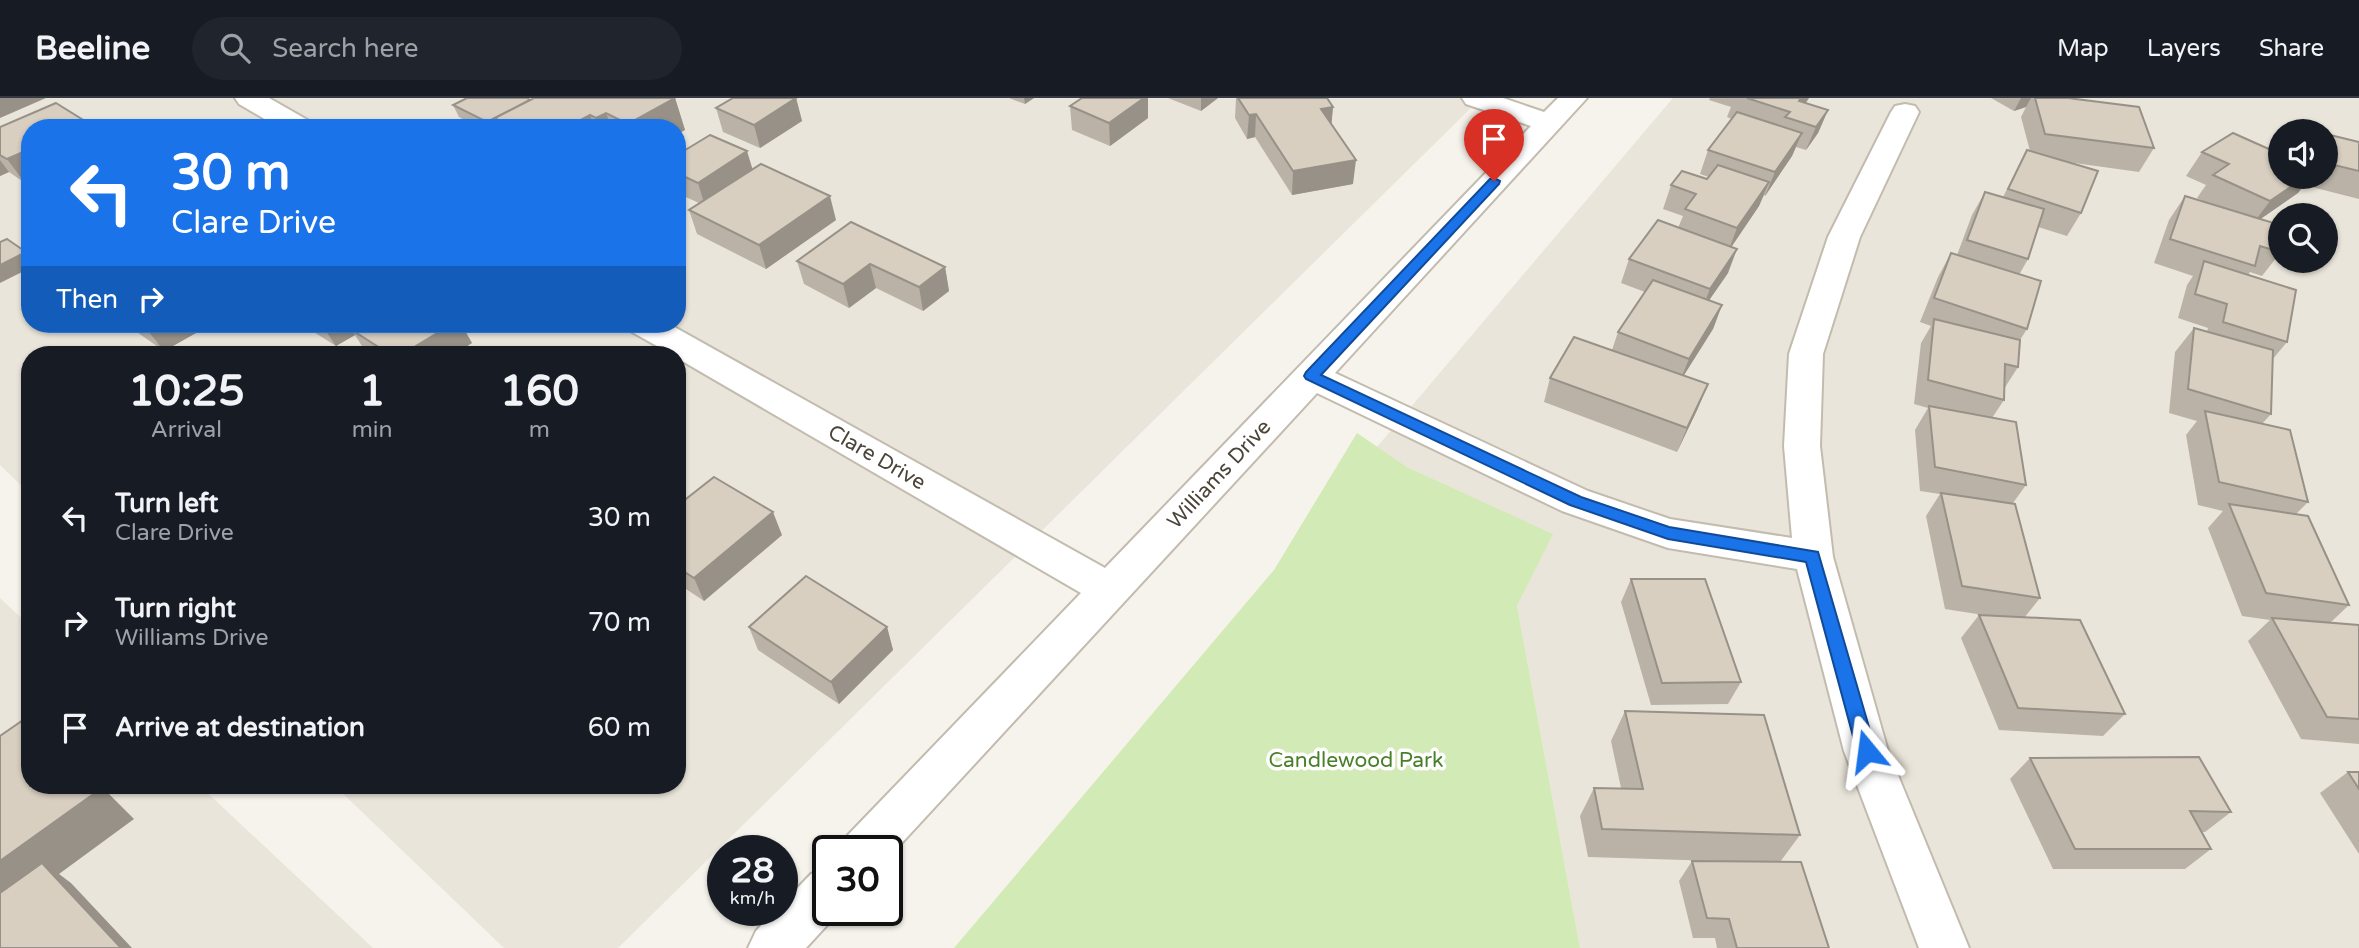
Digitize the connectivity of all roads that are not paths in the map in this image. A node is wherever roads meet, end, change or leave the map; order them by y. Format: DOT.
graph roads {
  1 [pos="249,98"];
  2 [pos="1476,98"];
  3 [pos="1561,111"];
  4 [pos="1905,112"];
  5 [pos="285,119"];
  6 [pos="660,333"];
  7 [pos="683,346"];
  8 [pos="686,348"];
  9 [pos="1311,376"];
  10 [pos="1813,557"];
  11 [pos="1110,590"];
  12 [pos="879,835"];
  13 [pos="812,907"];
  14 [pos="773,948"];
  15 [pos="1944,948"];
  1 -- 5 [label="street"];
  2 -- 3 [label="street"];
  3 -- 9 [label="street, Williams Drive"];
  4 -- 10 [label="street"];
  6 -- 7 [label="street, Clare Drive"];
  8 -- 11 [label="street, Clare Drive"];
  9 -- 10 [label="street"];
  9 -- 11 [label="street, Williams Drive"];
  10 -- 15 [label="street"];
  11 -- 12 [label="street, Williams Drive"];
  13 -- 14 [label="street"];
}
